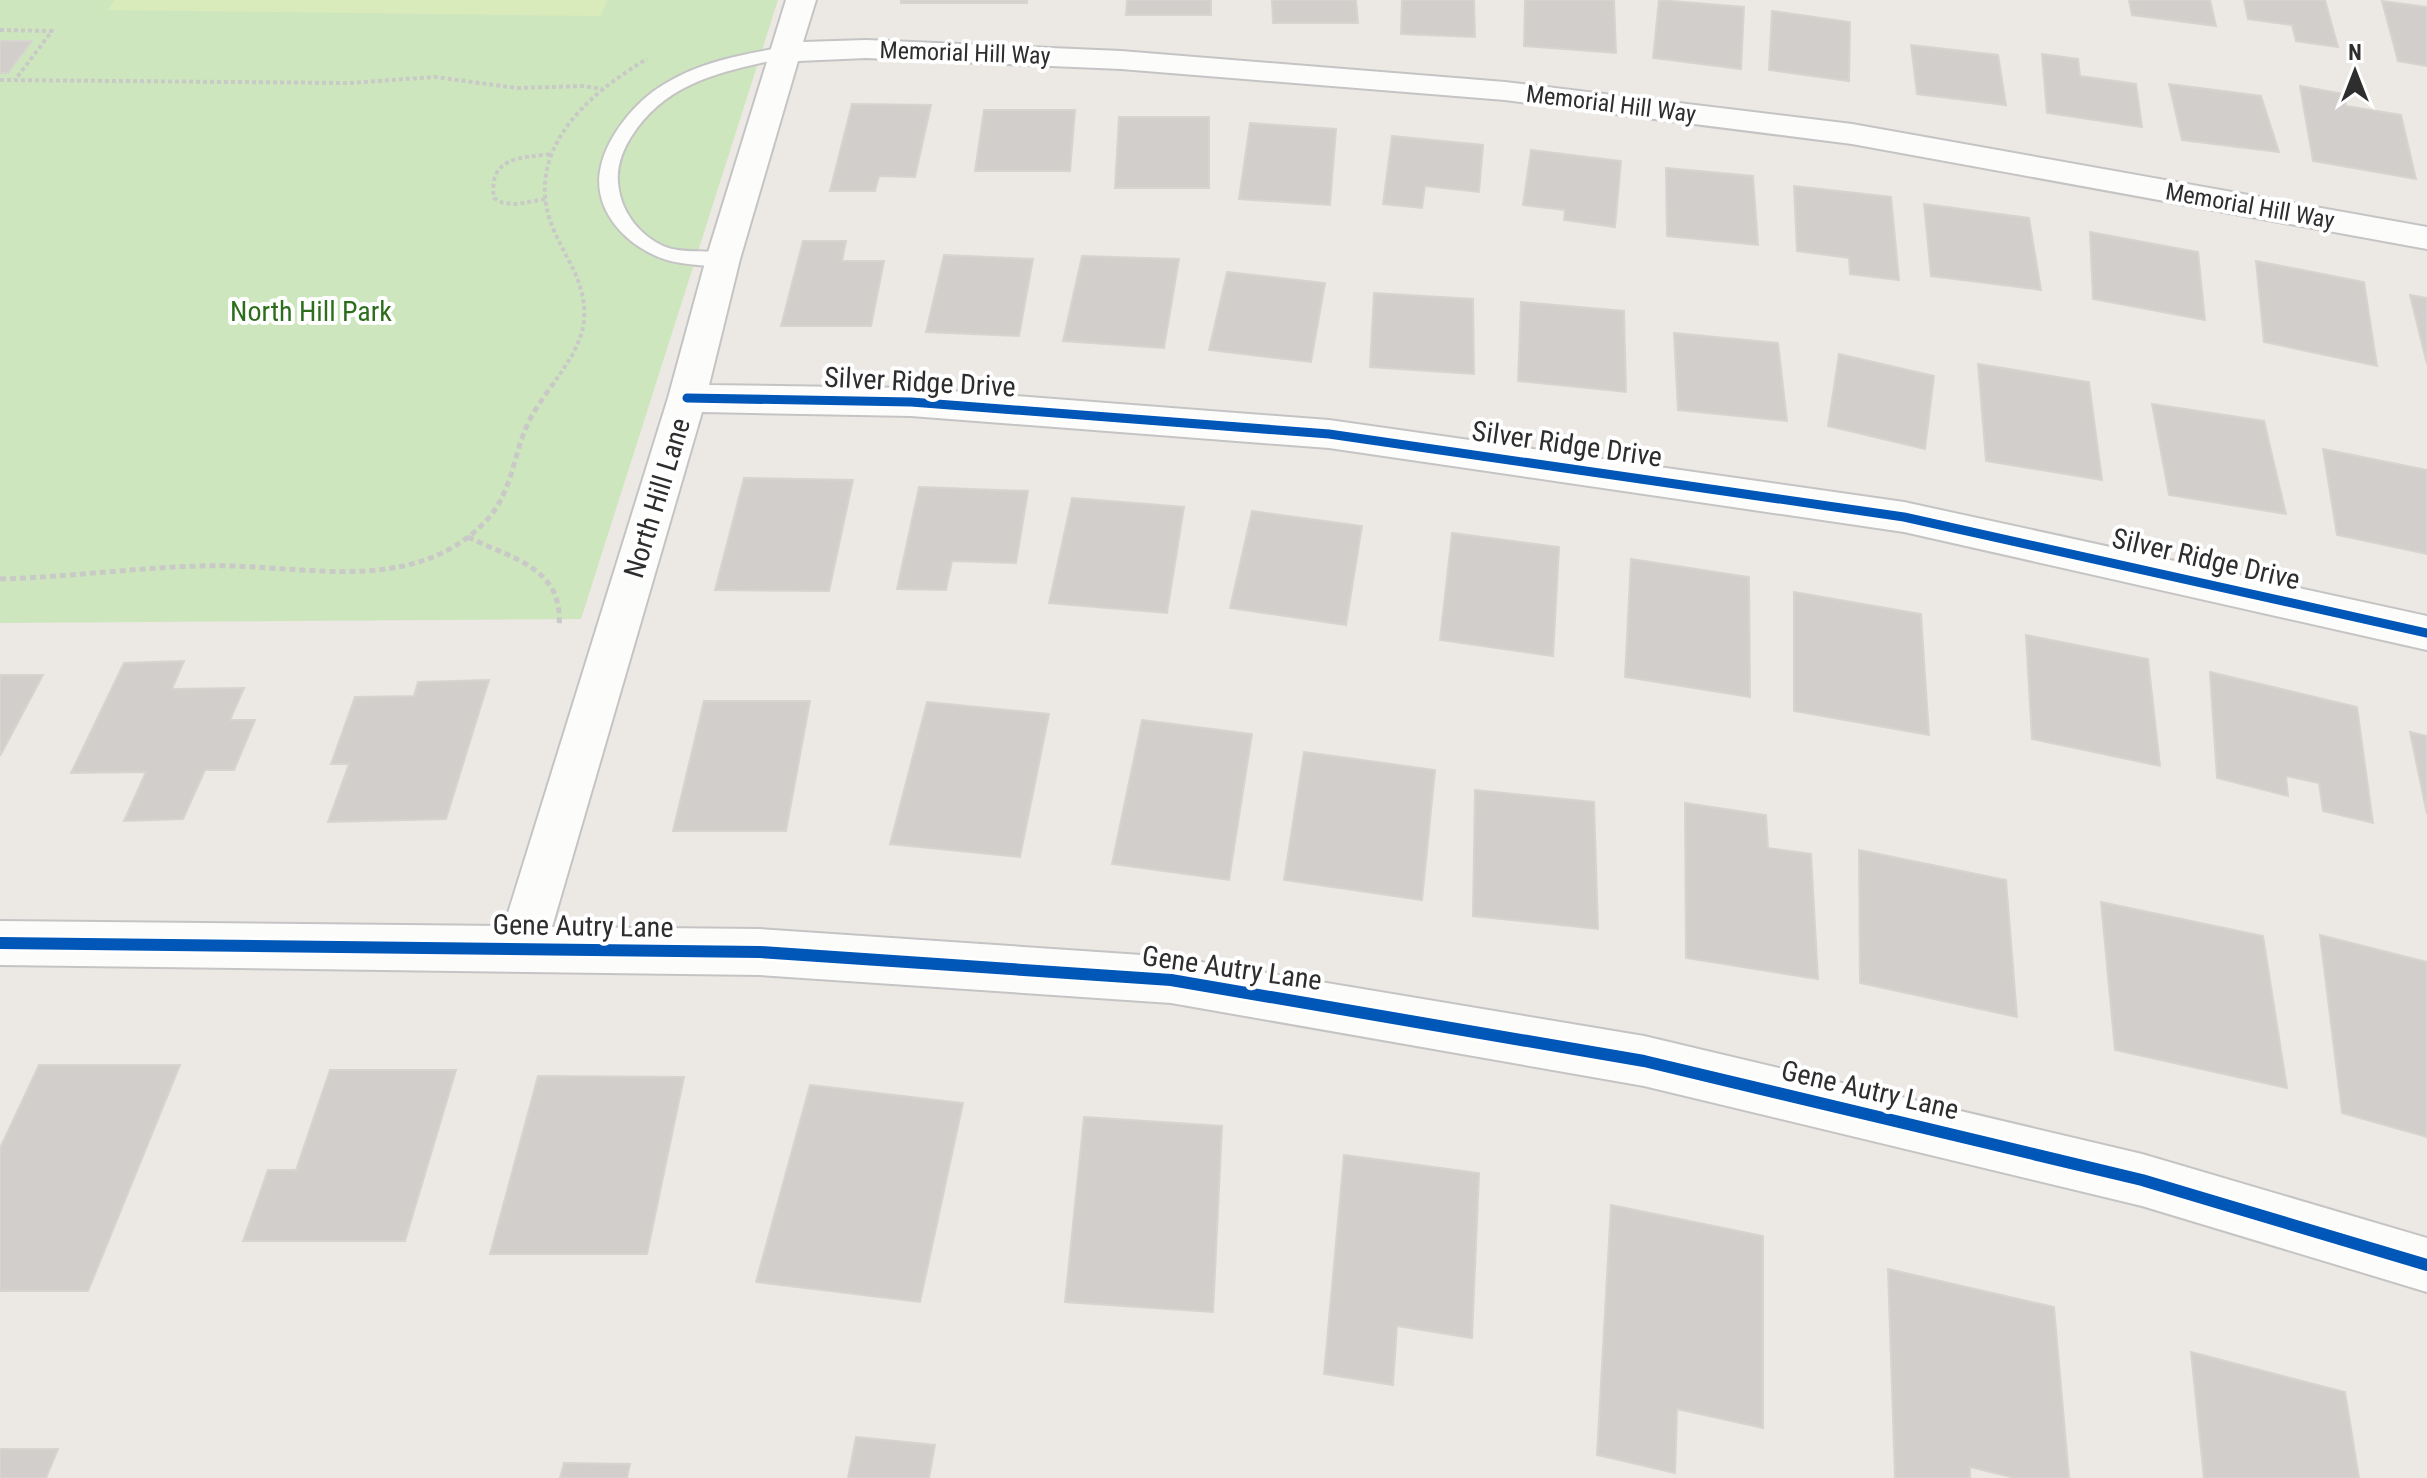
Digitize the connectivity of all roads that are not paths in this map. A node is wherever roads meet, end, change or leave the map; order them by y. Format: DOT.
graph roads {
  1 [pos="801,0"];
  2 [pos="785,52"];
  3 [pos="2427,238"];
  4 [pos="723,259"];
  5 [pos="687,398"];
  6 [pos="2427,633"];
  7 [pos="0,943"];
  8 [pos="521,949"];
  9 [pos="2427,1265"];
  1 -- 2 [label="street, North Hill Lane"];
  2 -- 3 [label="street, Memorial Hill Way"];
  2 -- 4 [label="street, North Hill Lane"];
  2 -- 4 [label="lane"];
  4 -- 5 [label="street, North Hill Lane"];
  5 -- 6 [label="street, Silver Ridge Drive"];
  5 -- 8 [label="street, North Hill Lane"];
  7 -- 8 [label="street, Gene Autry Lane"];
  8 -- 9 [label="street, Gene Autry Lane"];
}
